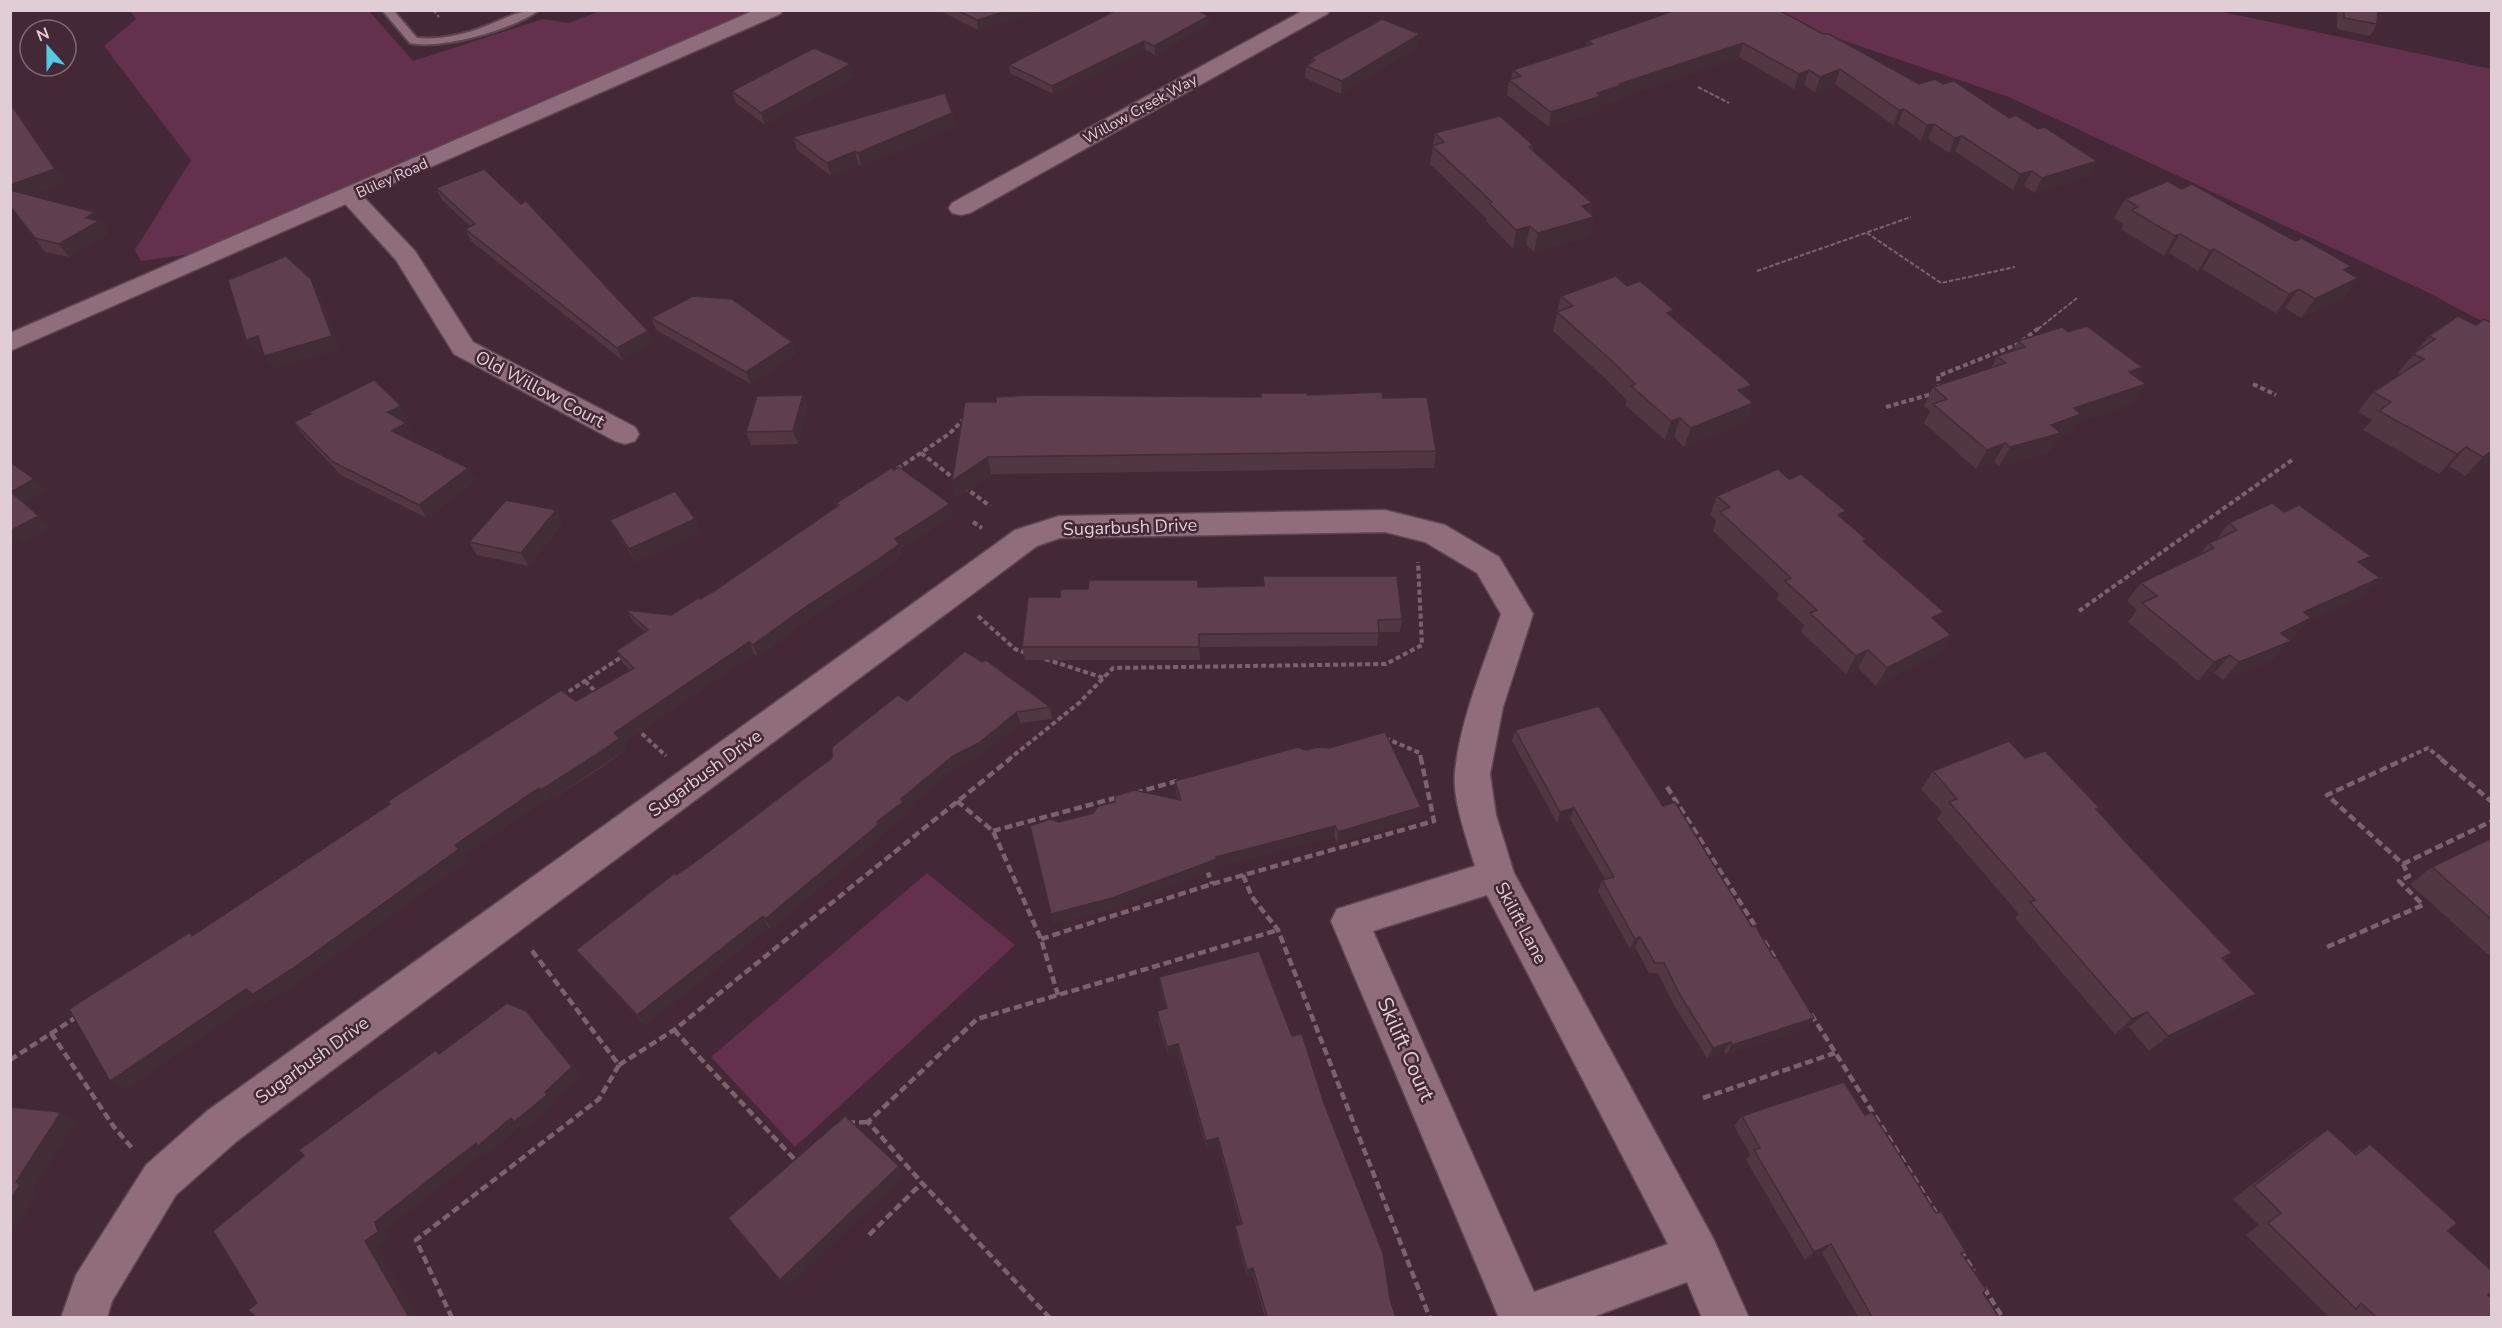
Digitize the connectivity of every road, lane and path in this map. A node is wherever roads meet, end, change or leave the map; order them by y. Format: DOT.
graph roads {
  1 [pos="387,10"];
  2 [pos="534,10"];
  3 [pos="773,10"];
  4 [pos="1314,12"];
  5 [pos="1698,87"];
  6 [pos="1729,103"];
  7 [pos="350,196"];
  8 [pos="961,208"];
  9 [pos="1911,217"];
  10 [pos="1867,233"];
  11 [pos="2015,267"];
  12 [pos="1757,271"];
  13 [pos="2077,298"];
  14 [pos="10,343"];
  15 [pos="2253,384"];
  16 [pos="2276,395"];
  17 [pos="1886,407"];
  18 [pos="970,413"];
  19 [pos="625,434"];
  20 [pos="921,453"];
  21 [pos="2292,460"];
  22 [pos="891,474"];
  23 [pos="990,506"];
  24 [pos="1426,546"];
  25 [pos="2079,611"];
  26 [pos="989,624"];
  27 [pos="623,656"];
  28 [pos="1104,678"];
  29 [pos="585,681"];
  30 [pos="601,696"];
  31 [pos="555,701"];
  32 [pos="634,727"];
  33 [pos="1377,740"];
  34 [pos="662,751"];
  35 [pos="1184,780"];
  36 [pos="1667,787"];
  37 [pos="957,801"];
  38 [pos="2492,802"];
  39 [pos="2492,821"];
  40 [pos="993,831"];
  41 [pos="2403,864"];
  42 [pos="1207,870"];
  43 [pos="1243,875"];
  44 [pos="1496,876"];
  45 [pos="1212,884"];
  46 [pos="1278,930"];
  47 [pos="1041,939"];
  48 [pos="2327,947"];
  49 [pos="543,963"];
  50 [pos="1779,964"];
  51 [pos="1058,995"];
  52 [pos="1804,1004"];
  53 [pos="81,1014"];
  54 [pos="674,1030"];
  55 [pos="51,1033"];
  56 [pos="1835,1053"];
  57 [pos="10,1060"];
  58 [pos="619,1065"];
  59 [pos="1702,1098"];
  60 [pos="868,1122"];
  61 [pos="841,1123"];
  62 [pos="117,1132"];
  63 [pos="806,1154"];
  64 [pos="797,1162"];
  65 [pos="789,1169"];
  66 [pos="922,1184"];
  67 [pos="1941,1220"];
  68 [pos="869,1235"];
  69 [pos="1959,1249"];
  70 [pos="1698,1256"];
  71 [pos="88,1304"];
  72 [pos="452,1317"];
  73 [pos="1050,1317"];
  74 [pos="1430,1317"];
  75 [pos="1524,1317"];
  76 [pos="1726,1317"];
  77 [pos="2003,1317"];
  1 -- 2 [label="lane"];
  3 -- 7 [label="street, Bliley Road"];
  4 -- 8 [label="street, Willow Creek Way"];
  5 -- 6 [label="path"];
  7 -- 14 [label="street, Bliley Road"];
  7 -- 19 [label="street, Old Willow Court"];
  9 -- 10 [label="path"];
  10 -- 11 [label="path"];
  10 -- 12 [label="path"];
  13 -- 17 [label="path"];
  15 -- 16 [label="path"];
  18 -- 20 [label="path"];
  20 -- 22 [label="path"];
  20 -- 23 [label="path"];
  21 -- 25 [label="path"];
  24 -- 28 [label="path"];
  24 -- 44 [label="street, Skilift Lane"];
  24 -- 71 [label="street, Sugarbush Drive"];
  26 -- 28 [label="path"];
  27 -- 29 [label="path"];
  28 -- 37 [label="path"];
  29 -- 30 [label="path"];
  29 -- 31 [label="path"];
  32 -- 34 [label="path"];
  33 -- 43 [label="path"];
  35 -- 40 [label="path"];
  36 -- 50 [label="path"];
  37 -- 40 [label="path"];
  37 -- 54 [label="path"];
  38 -- 41 [label="path"];
  39 -- 41 [label="path"];
  40 -- 47 [label="path"];
  41 -- 48 [label="path"];
  42 -- 45 [label="path"];
  43 -- 45 [label="path"];
  43 -- 46 [label="path"];
  44 -- 70 [label="street, Skilift Lane"];
  44 -- 75 [label="street, Skilift Court"];
  45 -- 47 [label="path"];
  46 -- 51 [label="path"];
  46 -- 74 [label="path"];
  47 -- 51 [label="path"];
  49 -- 58 [label="path"];
  51 -- 60 [label="path"];
  52 -- 56 [label="path"];
  53 -- 55 [label="path"];
  54 -- 58 [label="path"];
  54 -- 64 [label="path"];
  55 -- 57 [label="path"];
  55 -- 62 [label="path"];
  56 -- 59 [label="path"];
  56 -- 67 [label="path"];
  58 -- 72 [label="path"];
  60 -- 61 [label="path"];
  60 -- 66 [label="path"];
  63 -- 64 [label="path"];
  64 -- 65 [label="path"];
  66 -- 68 [label="path"];
  66 -- 73 [label="path"];
  69 -- 77 [label="path"];
  70 -- 75 [label="street, Skilift Court"];
  70 -- 76 [label="street, Skilift Lane"];
}
